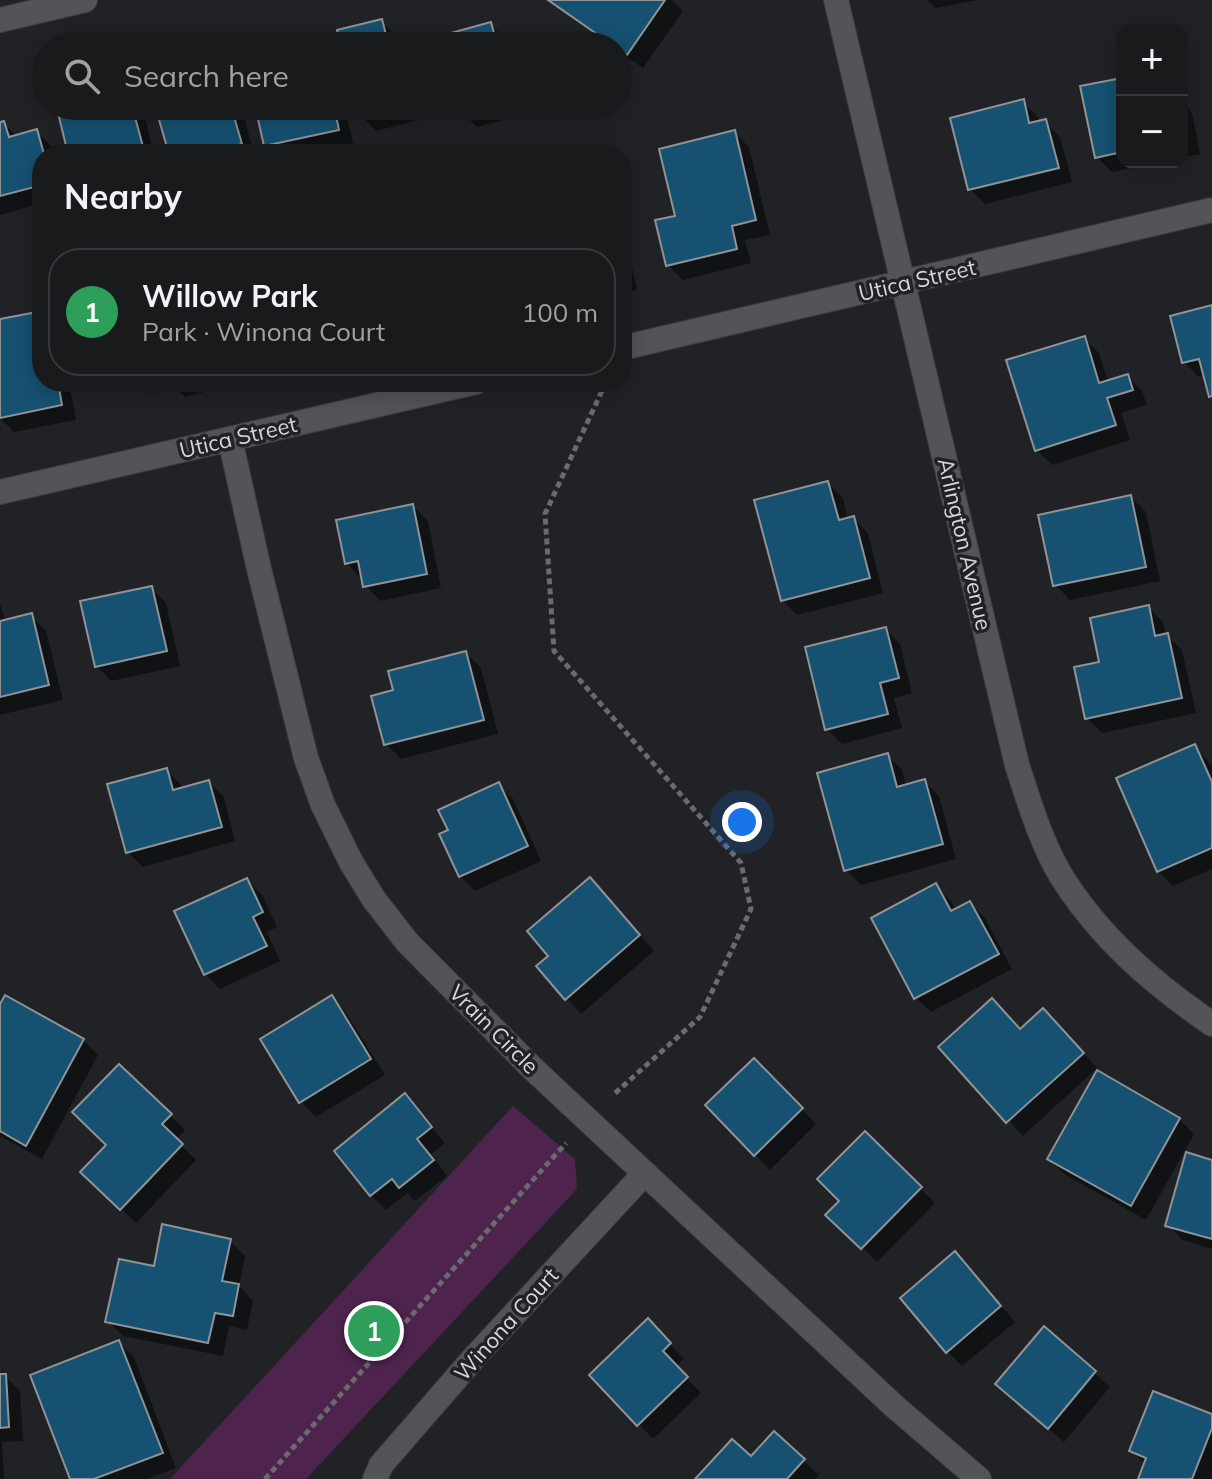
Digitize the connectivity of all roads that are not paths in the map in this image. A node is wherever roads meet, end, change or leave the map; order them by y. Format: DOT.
graph roads {
  1 [pos="85,0"];
  2 [pos="836,0"];
  3 [pos="0,20"];
  4 [pos="1212,210"];
  5 [pos="903,283"];
  6 [pos="632,346"];
  7 [pos="433,392"];
  8 [pos="230,439"];
  9 [pos="0,492"];
  10 [pos="1212,1024"];
  11 [pos="644,1174"];
  12 [pos="375,1479"];
  13 [pos="979,1479"];
  1 -- 3 [label="street"];
  2 -- 5 [label="street, Arlington Avenue"];
  4 -- 5 [label="street, Utica Street"];
  5 -- 6 [label="street, Utica Street"];
  5 -- 10 [label="street, Arlington Avenue"];
  7 -- 8 [label="street, Utica Street"];
  8 -- 9 [label="street, Utica Street"];
  8 -- 11 [label="street, Vrain Circle"];
  11 -- 12 [label="street, Winona Court"];
  11 -- 13 [label="street, Vrain Circle"];
}
